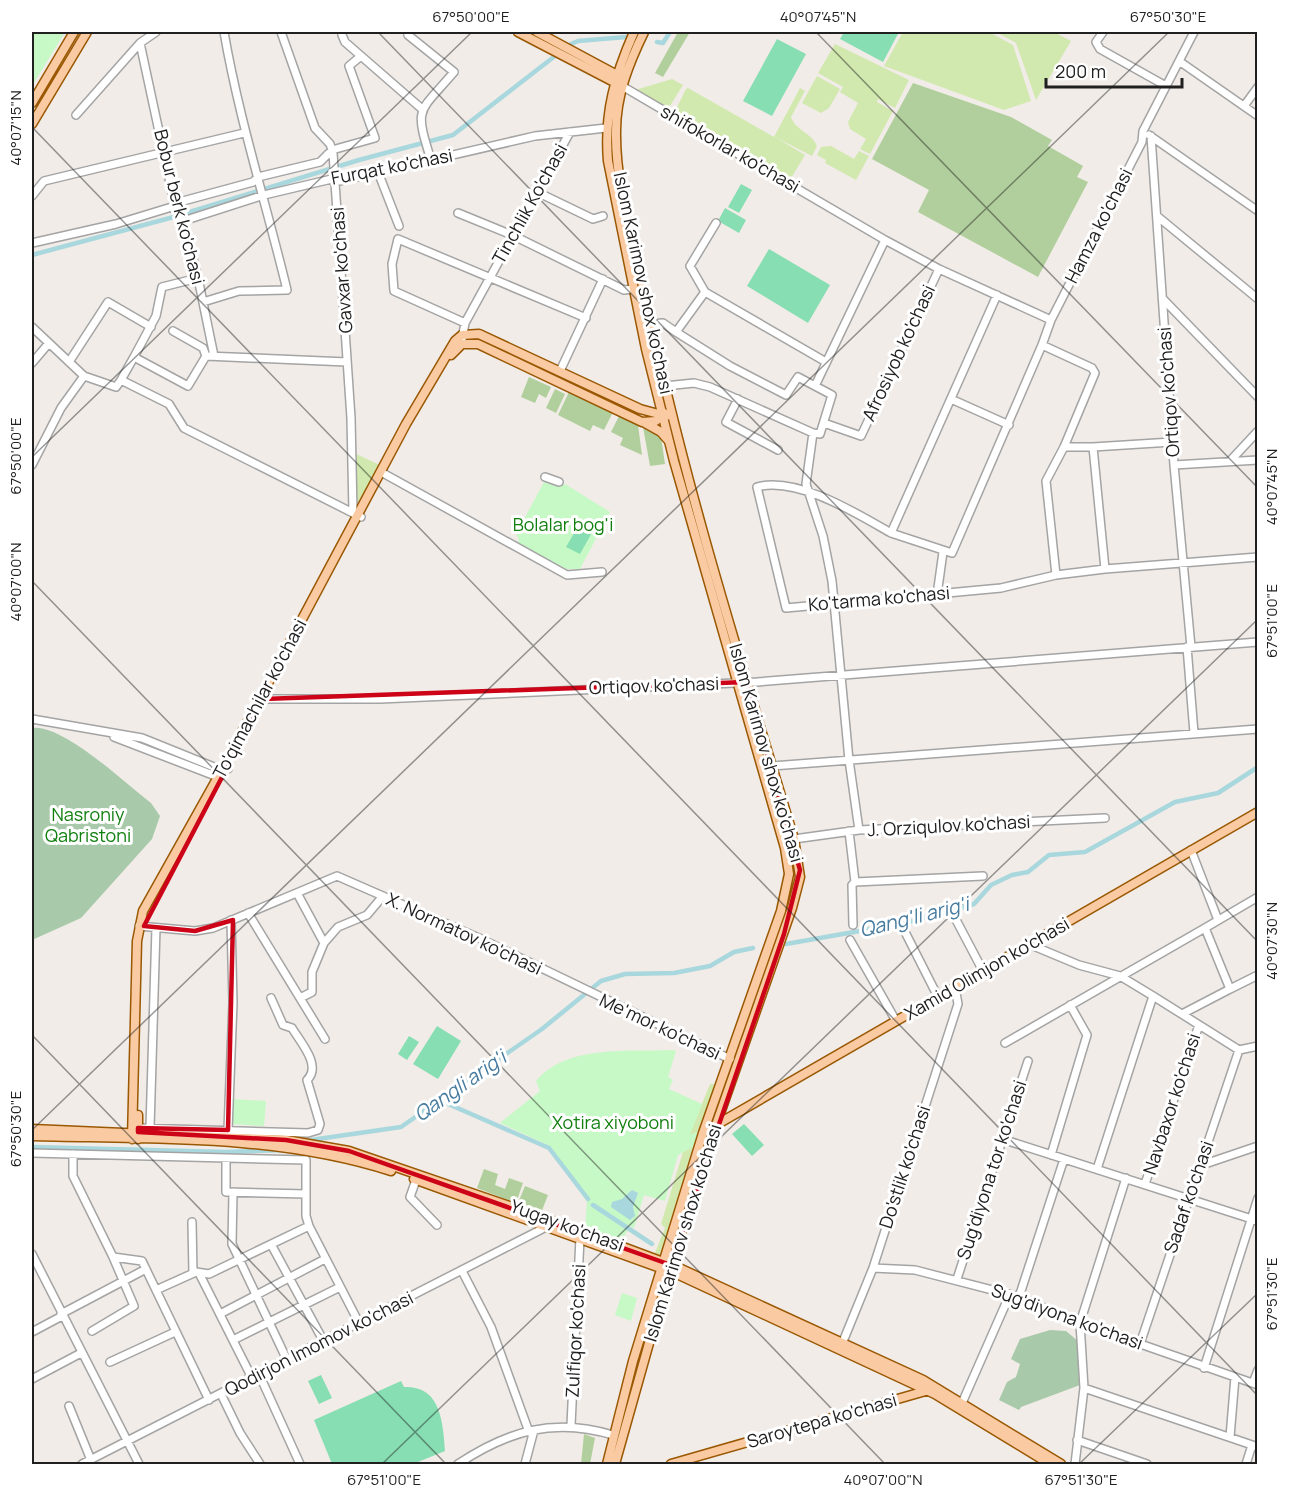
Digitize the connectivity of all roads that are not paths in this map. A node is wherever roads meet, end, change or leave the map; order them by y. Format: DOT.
graph roads {
  1 [pos="74,32"];
  2 [pos="87,32"];
  3 [pos="156,32"];
  4 [pos="224,32"];
  5 [pos="281,32"];
  6 [pos="518,32"];
  7 [pos="539,32"];
  8 [pos="634,32"];
  9 [pos="644,32"];
  10 [pos="1103,32"];
  11 [pos="1194,32"];
  12 [pos="342,35"];
  13 [pos="408,35"];
  14 [pos="140,43"];
  15 [pos="361,56"];
  16 [pos="1179,61"];
  17 [pos="619,80"];
  18 [pos="1166,86"];
  19 [pos="1257,87"];
  20 [pos="32,103"];
  21 [pos="1244,106"];
  22 [pos="422,109"];
  23 [pos="76,115"];
  24 [pos="1257,116"];
  25 [pos="32,124"];
  26 [pos="606,128"];
  27 [pos="1143,131"];
  28 [pos="570,132"];
  29 [pos="244,134"];
  30 [pos="1151,136"];
  31 [pos="332,150"];
  32 [pos="164,153"];
  33 [pos="431,160"];
  34 [pos="378,172"];
  35 [pos="258,177"];
  36 [pos="336,178"];
  37 [pos="537,192"];
  38 [pos="264,195"];
  39 [pos="32,196"];
  40 [pos="175,206"];
  41 [pos="1257,211"];
  42 [pos="458,213"];
  43 [pos="603,216"];
  44 [pos="1157,216"];
  45 [pos="180,222"];
  46 [pos="716,223"];
  47 [pos="399,226"];
  48 [pos="512,235"];
  49 [pos="885,240"];
  50 [pos="32,243"];
  51 [pos="939,269"];
  52 [pos="490,277"];
  53 [pos="198,278"];
  54 [pos="603,279"];
  55 [pos="634,289"];
  56 [pos="705,292"];
  57 [pos="997,295"];
  58 [pos="1257,299"];
  59 [pos="1163,300"];
  60 [pos="203,302"];
  61 [pos="586,318"];
  62 [pos="1051,320"];
  63 [pos="465,323"];
  64 [pos="651,324"];
  65 [pos="32,327"];
  66 [pos="151,327"];
  67 [pos="173,331"];
  68 [pos="676,332"];
  69 [pos="462,339"];
  70 [pos="49,343"];
  71 [pos="1042,345"];
  72 [pos="210,356"];
  73 [pos="134,357"];
  74 [pos="69,362"];
  75 [pos="347,362"];
  76 [pos="826,362"];
  77 [pos="32,363"];
  78 [pos="560,371"];
  79 [pos="84,376"];
  80 [pos="121,380"];
  81 [pos="555,381"];
  82 [pos="665,386"];
  83 [pos="815,386"];
  84 [pos="657,394"];
  85 [pos="1257,397"];
  86 [pos="738,399"];
  87 [pos="951,399"];
  88 [pos="668,400"];
  89 [pos="640,409"];
  90 [pos="663,415"];
  91 [pos="642,422"];
  92 [pos="824,423"];
  93 [pos="1009,425"];
  94 [pos="674,426"];
  95 [pos="1257,431"];
  96 [pos="813,433"];
  97 [pos="1172,442"];
  98 [pos="670,443"];
  99 [pos="1064,447"];
  100 [pos="1093,447"];
  101 [pos="778,450"];
  102 [pos="1231,460"];
  103 [pos="1257,460"];
  104 [pos="32,465"];
  105 [pos="1174,465"];
  106 [pos="383,472"];
  107 [pos="545,477"];
  108 [pos="559,482"];
  109 [pos="810,493"];
  110 [pos="831,502"];
  111 [pos="816,512"];
  112 [pos="357,515"];
  113 [pos="891,533"];
  114 [pos="943,552"];
  115 [pos="1257,557"];
  116 [pos="1183,562"];
  117 [pos="1105,570"];
  118 [pos="602,572"];
  119 [pos="1056,575"];
  120 [pos="937,595"];
  121 [pos="834,602"];
  122 [pos="1257,642"];
  123 [pos="1189,647"];
  124 [pos="841,676"];
  125 [pos="742,682"];
  126 [pos="261,699"];
  127 [pos="32,719"];
  128 [pos="1257,729"];
  129 [pos="1194,733"];
  130 [pos="849,760"];
  131 [pos="772,766"];
  132 [pos="223,772"];
  133 [pos="1257,812"];
  134 [pos="1105,818"];
  135 [pos="860,830"];
  136 [pos="849,831"];
  137 [pos="794,839"];
  138 [pos="1191,850"];
  139 [pos="982,876"];
  140 [pos="855,882"];
  141 [pos="297,893"];
  142 [pos="383,896"];
  143 [pos="1257,897"];
  144 [pos="248,913"];
  145 [pos="954,916"];
  146 [pos="231,920"];
  147 [pos="1218,920"];
  148 [pos="853,925"];
  149 [pos="142,926"];
  150 [pos="156,928"];
  151 [pos="903,928"];
  152 [pos="1205,928"];
  153 [pos="850,940"];
  154 [pos="324,943"];
  155 [pos="1031,945"];
  156 [pos="983,971"];
  157 [pos="1257,975"];
  158 [pos="1120,976"];
  159 [pos="955,987"];
  160 [pos="1230,989"];
  161 [pos="591,993"];
  162 [pos="757,995"];
  163 [pos="1153,996"];
  164 [pos="938,997"];
  165 [pos="271,998"];
  166 [pos="300,998"];
  167 [pos="1070,1005"];
  168 [pos="1182,1014"];
  169 [pos="896,1021"];
  170 [pos="1199,1025"];
  171 [pos="325,1039"];
  172 [pos="1005,1043"];
  173 [pos="1257,1046"];
  174 [pos="1239,1050"];
  175 [pos="730,1059"];
  176 [pos="1028,1061"];
  177 [pos="716,1125"];
  178 [pos="32,1128"];
  179 [pos="150,1128"];
  180 [pos="228,1130"];
  181 [pos="136,1134"];
  182 [pos="32,1136"];
  183 [pos="1002,1139"];
  184 [pos="1257,1146"];
  185 [pos="32,1153"];
  186 [pos="73,1154"];
  187 [pos="1051,1155"];
  188 [pos="226,1158"];
  189 [pos="1064,1159"];
  190 [pos="1199,1166"];
  191 [pos="1097,1169"];
  192 [pos="1126,1178"];
  193 [pos="416,1180"];
  194 [pos="1145,1184"];
  195 [pos="233,1192"];
  196 [pos="306,1194"];
  197 [pos="1188,1198"];
  198 [pos="1257,1198"];
  199 [pos="1254,1220"];
  200 [pos="192,1222"];
  201 [pos="552,1224"];
  202 [pos="437,1225"];
  203 [pos="309,1226"];
  204 [pos="580,1238"];
  205 [pos="272,1246"];
  206 [pos="32,1254"];
  207 [pos="113,1257"];
  208 [pos="238,1259"];
  209 [pos="325,1259"];
  210 [pos="666,1266"];
  211 [pos="873,1268"];
  212 [pos="146,1269"];
  213 [pos="462,1271"];
  214 [pos="196,1273"];
  215 [pos="290,1278"];
  216 [pos="957,1279"];
  217 [pos="124,1281"];
  218 [pos="340,1287"];
  219 [pos="156,1290"];
  220 [pos="1010,1294"];
  221 [pos="256,1296"];
  222 [pos="1019,1297"];
  223 [pos="304,1304"];
  224 [pos="220,1314"];
  225 [pos="62,1315"];
  226 [pos="269,1322"];
  227 [pos="359,1323"];
  228 [pos="1080,1323"];
  229 [pos="92,1331"];
  230 [pos="32,1332"];
  231 [pos="176,1332"];
  232 [pos="233,1340"];
  233 [pos="324,1341"];
  234 [pos="842,1344"];
  235 [pos="1140,1344"];
  236 [pos="81,1353"];
  237 [pos="287,1360"];
  238 [pos="110,1362"];
  239 [pos="1204,1368"];
  240 [pos="1257,1370"];
  241 [pos="260,1374"];
  242 [pos="1234,1377"];
  243 [pos="252,1378"];
  244 [pos="32,1379"];
  245 [pos="1255,1384"];
  246 [pos="1084,1388"];
  247 [pos="933,1389"];
  248 [pos="221,1394"];
  249 [pos="210,1400"];
  250 [pos="962,1403"];
  251 [pos="69,1406"];
  252 [pos="571,1425"];
  253 [pos="531,1431"];
  254 [pos="613,1435"];
  255 [pos="1230,1437"];
  256 [pos="1077,1440"];
  257 [pos="127,1442"];
  258 [pos="1255,1446"];
  259 [pos="91,1460"];
  260 [pos="82,1464"];
  261 [pos="139,1464"];
  262 [pos="260,1464"];
  263 [pos="300,1464"];
  264 [pos="458,1464"];
  265 [pos="525,1464"];
  266 [pos="606,1464"];
  267 [pos="615,1464"];
  268 [pos="671,1464"];
  269 [pos="1050,1464"];
  270 [pos="1061,1464"];
  271 [pos="1075,1464"];
  272 [pos="1147,1464"];
  273 [pos="1246,1464"];
  1 -- 20 [label="main road"];
  2 -- 25 [label="main road"];
  3 -- 14 [label="street"];
  4 -- 29 [label="street"];
  5 -- 31 [label="street, Gavxar ko'chasi"];
  6 -- 17 [label="main road"];
  7 -- 17 [label="main road"];
  8 -- 17 [label="main road, Islom Karimov shox ko'chasi"];
  9 -- 17 [label="main road, Islom Karimov shox ko'chasi"];
  10 -- 18 [label="street"];
  11 -- 16 [label="street, Hamza ko'chasi"];
  12 -- 15 [label="street"];
  13 -- 22 [label="street"];
  14 -- 23 [label="street"];
  14 -- 32 [label="street, Bobur berk ko'chasi"];
  15 -- 22 [label="street"];
  15 -- 31 [label="street"];
  16 -- 18 [label="street, Hamza ko'chasi"];
  16 -- 21 [label="street"];
  17 -- 26 [label="main road, Islom Karimov shox ko'chasi"];
  17 -- 49 [label="street, shifokorlar ko'chasi"];
  17 -- 64 [label="main road, Islom Karimov shox ko'chasi"];
  18 -- 27 [label="street, Hamza ko'chasi"];
  19 -- 21 [label="street"];
  21 -- 24 [label="street"];
  22 -- 33 [label="street"];
  26 -- 28 [label="street, Furqat ko'chasi"];
  26 -- 55 [label="main road, Islom Karimov shox ko'chasi"];
  27 -- 30 [label="street"];
  27 -- 62 [label="street, Hamza ko'chasi"];
  28 -- 33 [label="street, Furqat ko'chasi"];
  28 -- 37 [label="street, Tinchlik Ko'chasi"];
  29 -- 32 [label="street"];
  29 -- 35 [label="street"];
  30 -- 41 [label="street"];
  30 -- 44 [label="street, Ortiqov ko'chasi"];
  31 -- 35 [label="street"];
  31 -- 36 [label="street, Gavxar ko'chasi"];
  32 -- 39 [label="street"];
  32 -- 40 [label="street, Bobur berk ko'chasi"];
  33 -- 34 [label="street, Furqat ko'chasi"];
  34 -- 36 [label="street, Furqat ko'chasi"];
  34 -- 47 [label="street"];
  35 -- 38 [label="street"];
  35 -- 40 [label="street"];
  36 -- 38 [label="street, Furqat ko'chasi"];
  36 -- 75 [label="street, Gavxar ko'chasi"];
  37 -- 43 [label="street"];
  37 -- 48 [label="street, Tinchlik Ko'chasi"];
  38 -- 45 [label="street, Furqat ko'chasi"];
  38 -- 60 [label="street"];
  40 -- 45 [label="street, Bobur berk ko'chasi"];
  40 -- 50 [label="street"];
  42 -- 48 [label="street"];
  44 -- 58 [label="street"];
  44 -- 59 [label="street, Ortiqov ko'chasi"];
  45 -- 53 [label="street, Bobur berk ko'chasi"];
  46 -- 56 [label="street"];
  48 -- 52 [label="street, Tinchlik Ko'chasi"];
  48 -- 54 [label="street"];
  49 -- 51 [label="street, shifokorlar ko'chasi"];
  49 -- 76 [label="street"];
  51 -- 57 [label="street, shifokorlar ko'chasi"];
  51 -- 92 [label="street, Afrosiyob ko'chasi"];
  52 -- 61 [label="street"];
  52 -- 63 [label="street, Tinchlik Ko'chasi"];
  52 -- 63 [label="street"];
  53 -- 60 [label="street, Bobur berk ko'chasi"];
  53 -- 66 [label="street"];
  54 -- 55 [label="street"];
  54 -- 61 [label="street"];
  55 -- 84 [label="main road, Islom Karimov shox ko'chasi"];
  56 -- 68 [label="street"];
  56 -- 76 [label="street"];
  57 -- 62 [label="street, shifokorlar ko'chasi"];
  57 -- 87 [label="street"];
  59 -- 85 [label="street"];
  59 -- 97 [label="street, Ortiqov ko'chasi"];
  60 -- 72 [label="street, Bobur berk ko'chasi"];
  61 -- 78 [label="street"];
  62 -- 71 [label="street, Hamza ko'chasi"];
  63 -- 69 [label="street, Tinchlik Ko'chasi"];
  64 -- 68 [label="street"];
  64 -- 82 [label="main road, Islom Karimov shox ko'chasi"];
  65 -- 70 [label="street"];
  66 -- 73 [label="street"];
  66 -- 74 [label="street"];
  67 -- 72 [label="street"];
  68 -- 83 [label="street"];
  69 -- 78 [label="main road"];
  69 -- 81 [label="main road"];
  69 -- 106 [label="main road, To'qimachilar ko'chasi"];
  70 -- 74 [label="street"];
  70 -- 77 [label="street"];
  71 -- 93 [label="street, Hamza ko'chasi"];
  71 -- 99 [label="street"];
  72 -- 73 [label="street"];
  72 -- 75 [label="street"];
  73 -- 80 [label="street"];
  74 -- 79 [label="street"];
  75 -- 112 [label="street, Gavxar ko'chasi"];
  76 -- 83 [label="street"];
  78 -- 81 [label="main road"];
  78 -- 89 [label="main road"];
  79 -- 80 [label="street"];
  79 -- 104 [label="street"];
  80 -- 112 [label="street"];
  81 -- 91 [label="main road"];
  82 -- 86 [label="street"];
  82 -- 88 [label="main road, Islom Karimov shox ko'chasi"];
  83 -- 92 [label="street"];
  84 -- 89 [label="main road"];
  84 -- 90 [label="main road, Islom Karimov shox ko'chasi"];
  86 -- 96 [label="street"];
  86 -- 101 [label="street"];
  87 -- 93 [label="street"];
  87 -- 113 [label="street"];
  88 -- 90 [label="main road"];
  88 -- 94 [label="main road, Islom Karimov shox ko'chasi"];
  89 -- 90 [label="main road"];
  90 -- 91 [label="main road"];
  90 -- 94 [label="main road"];
  90 -- 98 [label="main road, Islom Karimov shox ko'chasi"];
  91 -- 98 [label="main road"];
  92 -- 96 [label="street"];
  93 -- 114 [label="street, Hamza ko'chasi"];
  94 -- 125 [label="main road, Islom Karimov shox ko'chasi"];
  95 -- 102 [label="street"];
  96 -- 109 [label="street"];
  97 -- 100 [label="street"];
  97 -- 105 [label="street, Ortiqov ko'chasi"];
  98 -- 125 [label="main road, Islom Karimov shox ko'chasi"];
  99 -- 100 [label="street"];
  99 -- 119 [label="street"];
  100 -- 117 [label="street"];
  102 -- 103 [label="street"];
  102 -- 105 [label="street"];
  105 -- 116 [label="street, Ortiqov ko'chasi"];
  106 -- 112 [label="main road, To'qimachilar ko'chasi"];
  106 -- 118 [label="street"];
  107 -- 108 [label="street"];
  109 -- 110 [label="street, Ko'tarma ko'chasi"];
  109 -- 111 [label="street"];
  109 -- 121 [label="street, Ko'tarma ko'chasi"];
  110 -- 111 [label="street"];
  110 -- 113 [label="street, Ko'tarma ko'chasi"];
  111 -- 121 [label="street"];
  112 -- 126 [label="main road, To'qimachilar ko'chasi"];
  112 -- 126 [label="main road, To'qimachilar ko'chasi"];
  113 -- 114 [label="street, Ko'tarma ko'chasi"];
  114 -- 120 [label="street"];
  115 -- 116 [label="street, Ko'tarma ko'chasi"];
  116 -- 117 [label="street, Ko'tarma ko'chasi"];
  116 -- 123 [label="street, Ortiqov ko'chasi"];
  117 -- 119 [label="street, Ko'tarma ko'chasi"];
  119 -- 120 [label="street, Ko'tarma ko'chasi"];
  120 -- 121 [label="street, Ko'tarma ko'chasi"];
  121 -- 124 [label="street"];
  122 -- 123 [label="street, Ortiqov ko'chasi"];
  123 -- 124 [label="street, Ortiqov ko'chasi"];
  123 -- 129 [label="street"];
  124 -- 125 [label="street, Ortiqov ko'chasi"];
  124 -- 130 [label="street"];
  125 -- 126 [label="street, Ortiqov ko'chasi"];
  125 -- 131 [label="main road, Islom Karimov shox ko'chasi"];
  125 -- 162 [label="main road, Islom Karimov shox ko'chasi"];
  126 -- 132 [label="main road, To'qimachilar ko'chasi"];
  127 -- 132 [label="street"];
  128 -- 129 [label="street"];
  129 -- 130 [label="street"];
  130 -- 131 [label="street"];
  130 -- 135 [label="street"];
  131 -- 137 [label="main road, Islom Karimov shox ko'chasi"];
  132 -- 149 [label="main road, To'qimachilar ko'chasi"];
  133 -- 138 [label="main road, Xamid Olimjon ko'chasi"];
  134 -- 135 [label="street, J. Orziqulov ko'chasi"];
  135 -- 136 [label="street, J. Orziqulov ko'chasi"];
  136 -- 137 [label="street, J. Orziqulov ko'chasi"];
  136 -- 140 [label="street"];
  137 -- 162 [label="main road, Islom Karimov shox ko'chasi"];
  138 -- 147 [label="street"];
  138 -- 155 [label="main road, Xamid Olimjon ko'chasi"];
  139 -- 140 [label="street"];
  140 -- 148 [label="street"];
  141 -- 142 [label="street, X. Normatov ko'chasi"];
  141 -- 144 [label="street"];
  141 -- 154 [label="street"];
  142 -- 154 [label="street"];
  142 -- 161 [label="street, X. Normatov ko'chasi"];
  143 -- 147 [label="street"];
  144 -- 146 [label="street"];
  144 -- 166 [label="street"];
  145 -- 156 [label="street"];
  146 -- 150 [label="street"];
  146 -- 180 [label="street"];
  147 -- 152 [label="street"];
  149 -- 150 [label="street"];
  149 -- 181 [label="main road, To'qimachilar ko'chasi"];
  150 -- 179 [label="street"];
  151 -- 164 [label="street"];
  152 -- 158 [label="street"];
  152 -- 160 [label="street"];
  153 -- 169 [label="street"];
  154 -- 166 [label="street"];
  155 -- 156 [label="main road, Xamid Olimjon ko'chasi"];
  155 -- 158 [label="street"];
  156 -- 159 [label="main road, Xamid Olimjon ko'chasi"];
  157 -- 160 [label="street"];
  158 -- 163 [label="street"];
  158 -- 167 [label="street"];
  159 -- 164 [label="main road, Xamid Olimjon ko'chasi"];
  159 -- 211 [label="street, Do'stlik ko'chasi"];
  160 -- 168 [label="street"];
  161 -- 175 [label="street, Me'mor ko'chasi"];
  162 -- 175 [label="main road, Islom Karimov shox ko'chasi"];
  162 -- 177 [label="main road, Islom Karimov shox ko'chasi"];
  163 -- 168 [label="street"];
  163 -- 191 [label="street"];
  164 -- 169 [label="main road, Xamid Olimjon ko'chasi"];
  165 -- 180 [label="street"];
  166 -- 171 [label="street"];
  167 -- 172 [label="street"];
  167 -- 187 [label="street"];
  168 -- 170 [label="street"];
  169 -- 177 [label="main road, Xamid Olimjon ko'chasi"];
  170 -- 174 [label="street"];
  170 -- 194 [label="street, Navbaxor ko'chasi"];
  173 -- 174 [label="street"];
  174 -- 190 [label="street, Sadaf ko'chasi"];
  175 -- 210 [label="main road, Islom Karimov shox ko'chasi"];
  176 -- 183 [label="street, Sug'diyona tor ko'chasi"];
  177 -- 210 [label="main road, Islom Karimov shox ko'chasi"];
  178 -- 181 [label="main road, Yugay ko'chasi"];
  179 -- 180 [label="street"];
  179 -- 181 [label="street"];
  181 -- 182 [label="main road, Yugay ko'chasi"];
  181 -- 193 [label="main road, Yugay ko'chasi"];
  181 -- 201 [label="main road, Yugay ko'chasi"];
  183 -- 187 [label="street"];
  183 -- 216 [label="street, Sug'diyona tor ko'chasi"];
  184 -- 190 [label="street"];
  185 -- 186 [label="street"];
  186 -- 188 [label="street"];
  186 -- 207 [label="street"];
  187 -- 189 [label="street"];
  188 -- 195 [label="street"];
  188 -- 196 [label="street"];
  189 -- 191 [label="street"];
  189 -- 222 [label="street"];
  190 -- 197 [label="street, Sadaf ko'chasi"];
  191 -- 192 [label="street"];
  192 -- 194 [label="street"];
  192 -- 228 [label="street, Navbaxor ko'chasi"];
  193 -- 201 [label="main road, Yugay ko'chasi"];
  193 -- 202 [label="street"];
  194 -- 197 [label="street"];
  195 -- 196 [label="street"];
  195 -- 208 [label="street"];
  196 -- 203 [label="street"];
  197 -- 199 [label="street"];
  197 -- 235 [label="street, Sadaf ko'chasi"];
  198 -- 199 [label="street"];
  199 -- 239 [label="street"];
  200 -- 214 [label="street"];
  201 -- 204 [label="main road, Yugay ko'chasi"];
  201 -- 210 [label="main road, Yugay ko'chasi"];
  201 -- 213 [label="street, Qodirjon Imomov ko'chasi"];
  203 -- 205 [label="street"];
  203 -- 209 [label="street"];
  204 -- 210 [label="main road, Yugay ko'chasi"];
  204 -- 252 [label="street, Zulfiqor ko'chasi"];
  205 -- 208 [label="street"];
  205 -- 215 [label="street"];
  206 -- 225 [label="street"];
  207 -- 212 [label="street"];
  207 -- 217 [label="street"];
  208 -- 214 [label="street"];
  208 -- 221 [label="street"];
  209 -- 215 [label="street"];
  209 -- 218 [label="street"];
  210 -- 234 [label="main road, Yugay ko'chasi"];
  210 -- 247 [label="main road, Yugay ko'chasi"];
  210 -- 254 [label="main road, Islom Karimov shox ko'chasi"];
  210 -- 267 [label="main road, Islom Karimov shox ko'chasi"];
  211 -- 216 [label="street, Sug'diyona ko'chasi"];
  211 -- 234 [label="street, Do'stlik ko'chasi"];
  212 -- 217 [label="street"];
  212 -- 219 [label="street"];
  213 -- 227 [label="street, Qodirjon Imomov ko'chasi"];
  213 -- 253 [label="street"];
  214 -- 219 [label="street"];
  214 -- 224 [label="street"];
  215 -- 221 [label="street"];
  215 -- 223 [label="street"];
  216 -- 220 [label="street, Sug'diyona ko'chasi"];
  217 -- 225 [label="street"];
  217 -- 229 [label="street"];
  218 -- 223 [label="street"];
  218 -- 227 [label="street"];
  219 -- 231 [label="street"];
  220 -- 222 [label="street, Sug'diyona ko'chasi"];
  220 -- 250 [label="street"];
  221 -- 224 [label="street"];
  221 -- 226 [label="street"];
  222 -- 228 [label="street, Sug'diyona ko'chasi"];
  223 -- 226 [label="street"];
  223 -- 233 [label="street"];
  224 -- 232 [label="street"];
  225 -- 230 [label="street"];
  225 -- 236 [label="street"];
  226 -- 232 [label="street"];
  226 -- 237 [label="street"];
  227 -- 233 [label="street, Qodirjon Imomov ko'chasi"];
  228 -- 235 [label="street, Sug'diyona ko'chasi"];
  228 -- 246 [label="street, Navbaxor ko'chasi"];
  231 -- 238 [label="street"];
  231 -- 249 [label="street"];
  232 -- 243 [label="street"];
  233 -- 237 [label="street, Qodirjon Imomov ko'chasi"];
  234 -- 247 [label="main road, Yugay ko'chasi"];
  235 -- 239 [label="street, Sug'diyona ko'chasi"];
  236 -- 244 [label="street"];
  236 -- 257 [label="street"];
  237 -- 241 [label="street, Qodirjon Imomov ko'chasi"];
  239 -- 242 [label="street, Sug'diyona ko'chasi"];
  240 -- 245 [label="street"];
  241 -- 243 [label="street, Qodirjon Imomov ko'chasi"];
  241 -- 263 [label="street"];
  242 -- 245 [label="street, Sug'diyona ko'chasi"];
  242 -- 255 [label="street"];
  243 -- 248 [label="street, Qodirjon Imomov ko'chasi"];
  246 -- 255 [label="street"];
  246 -- 256 [label="street, Navbaxor ko'chasi"];
  247 -- 250 [label="main road, Yugay ko'chasi"];
  247 -- 268 [label="main road, Saroytepa ko'chasi"];
  247 -- 269 [label="main road, Yugay ko'chasi"];
  248 -- 249 [label="street, Qodirjon Imomov ko'chasi"];
  248 -- 262 [label="street"];
  249 -- 257 [label="street, Qodirjon Imomov ko'chasi"];
  250 -- 270 [label="main road, Yugay ko'chasi"];
  251 -- 259 [label="street"];
  252 -- 253 [label="street"];
  252 -- 254 [label="street"];
  253 -- 264 [label="street"];
  253 -- 265 [label="street"];
  254 -- 266 [label="main road, Islom Karimov shox ko'chasi"];
  255 -- 258 [label="street"];
  256 -- 271 [label="street, Navbaxor ko'chasi"];
  256 -- 272 [label="street"];
  257 -- 259 [label="street, Qodirjon Imomov ko'chasi"];
  257 -- 261 [label="street"];
  258 -- 273 [label="street"];
  259 -- 260 [label="street, Qodirjon Imomov ko'chasi"];
}
